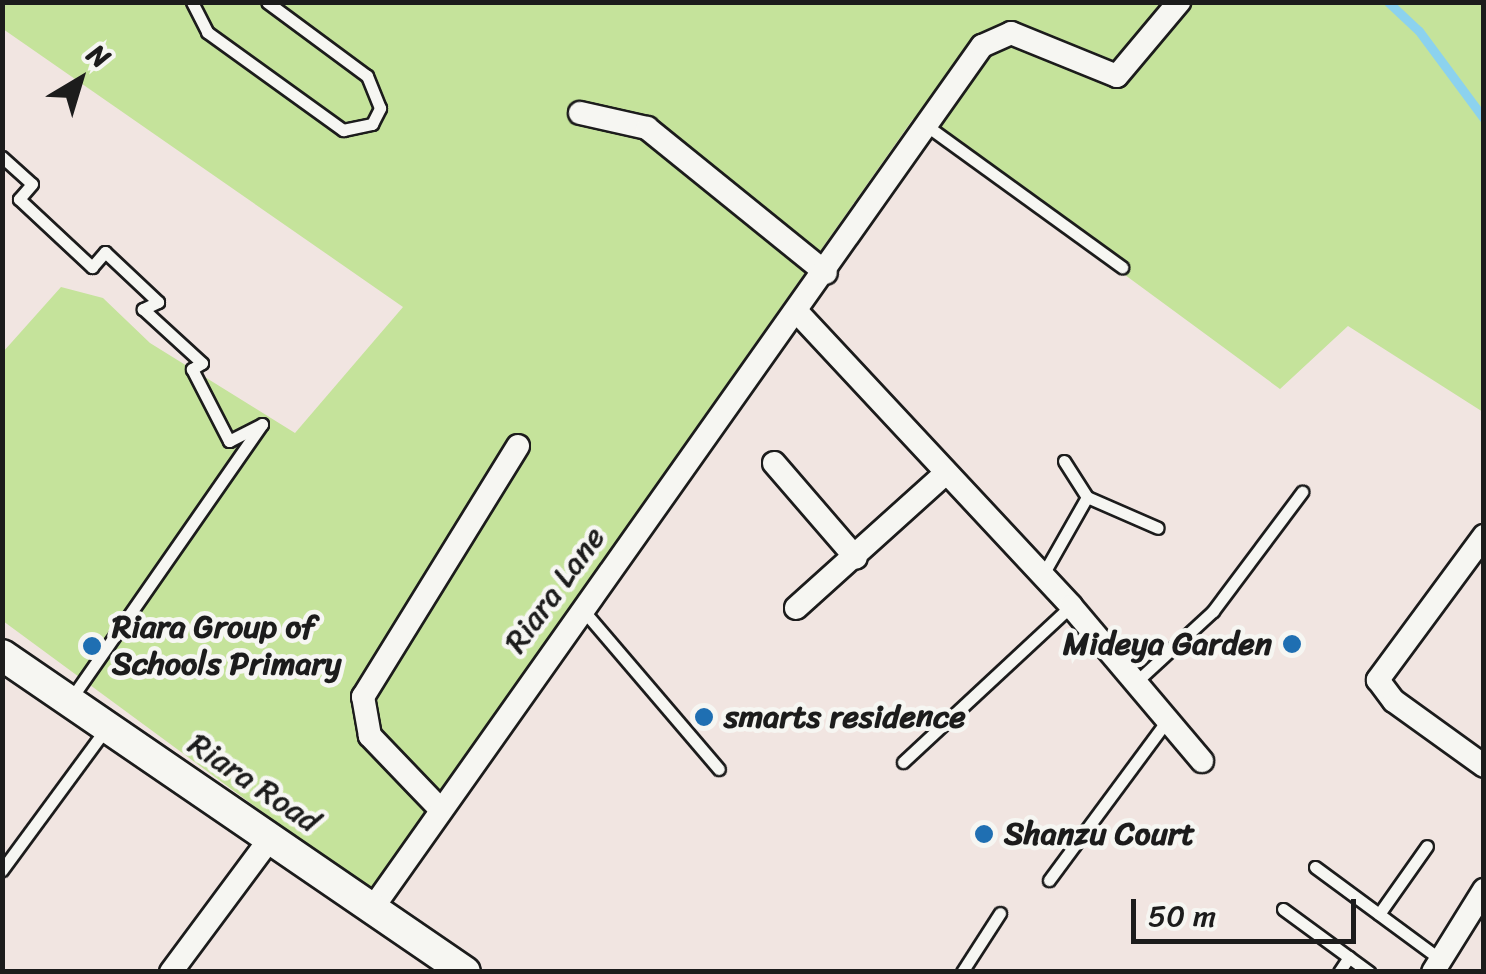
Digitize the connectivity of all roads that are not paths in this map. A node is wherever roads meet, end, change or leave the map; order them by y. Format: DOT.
graph roads {
  1 [pos="192,2"];
  2 [pos="267,2"];
  3 [pos="1179,2"];
  4 [pos="580,113"];
  5 [pos="928,126"];
  6 [pos="2,157"];
  7 [pos="1122,266"];
  8 [pos="826,273"];
  9 [pos="798,314"];
  10 [pos="518,446"];
  11 [pos="1064,461"];
  12 [pos="774,463"];
  13 [pos="946,474"];
  14 [pos="1302,492"];
  15 [pos="1087,497"];
  16 [pos="1158,528"];
  17 [pos="1484,536"];
  18 [pos="856,558"];
  19 [pos="1041,578"];
  20 [pos="580,606"];
  21 [pos="1072,606"];
  22 [pos="796,608"];
  23 [pos="2,655"];
  24 [pos="1136,681"];
  25 [pos="76,692"];
  26 [pos="1168,719"];
  27 [pos="107,727"];
  28 [pos="1202,760"];
  29 [pos="903,762"];
  30 [pos="1484,766"];
  31 [pos="719,769"];
  32 [pos="441,810"];
  33 [pos="272,836"];
  34 [pos="1427,846"];
  35 [pos="1315,867"];
  36 [pos="2,870"];
  37 [pos="1048,880"];
  38 [pos="1484,890"];
  39 [pos="372,909"];
  40 [pos="1283,909"];
  41 [pos="1000,913"];
  42 [pos="1378,914"];
  43 [pos="1349,957"];
  44 [pos="1437,966"];
  45 [pos="170,972"];
  46 [pos="465,972"];
  47 [pos="962,972"];
  48 [pos="1339,972"];
  49 [pos="1369,972"];
  1 -- 2 [label="lane"];
  3 -- 5 [label="street, Riara Lane"];
  4 -- 8 [label="street"];
  5 -- 7 [label="lane"];
  5 -- 8 [label="street, Riara Lane"];
  6 -- 25 [label="lane"];
  8 -- 9 [label="street, Riara Lane"];
  9 -- 13 [label="street"];
  9 -- 20 [label="street, Riara Lane"];
  10 -- 32 [label="street"];
  11 -- 15 [label="lane"];
  12 -- 18 [label="street"];
  13 -- 18 [label="street"];
  13 -- 19 [label="street"];
  14 -- 24 [label="lane"];
  15 -- 16 [label="lane"];
  15 -- 19 [label="lane"];
  17 -- 30 [label="street"];
  18 -- 22 [label="street"];
  19 -- 21 [label="street"];
  20 -- 31 [label="lane"];
  20 -- 32 [label="street, Riara Lane"];
  21 -- 24 [label="street"];
  21 -- 29 [label="lane"];
  23 -- 27 [label="street, Riara Road"];
  24 -- 26 [label="street"];
  26 -- 28 [label="street"];
  26 -- 37 [label="lane"];
  27 -- 33 [label="street, Riara Road"];
  27 -- 36 [label="lane"];
  32 -- 39 [label="street, Riara Lane"];
  33 -- 39 [label="street, Riara Road"];
  33 -- 45 [label="street"];
  34 -- 42 [label="lane"];
  35 -- 42 [label="lane"];
  38 -- 44 [label="street"];
  39 -- 46 [label="street, Riara Road"];
  40 -- 43 [label="lane"];
  41 -- 47 [label="lane"];
  42 -- 44 [label="lane"];
  43 -- 48 [label="lane"];
  43 -- 49 [label="lane"];
}
